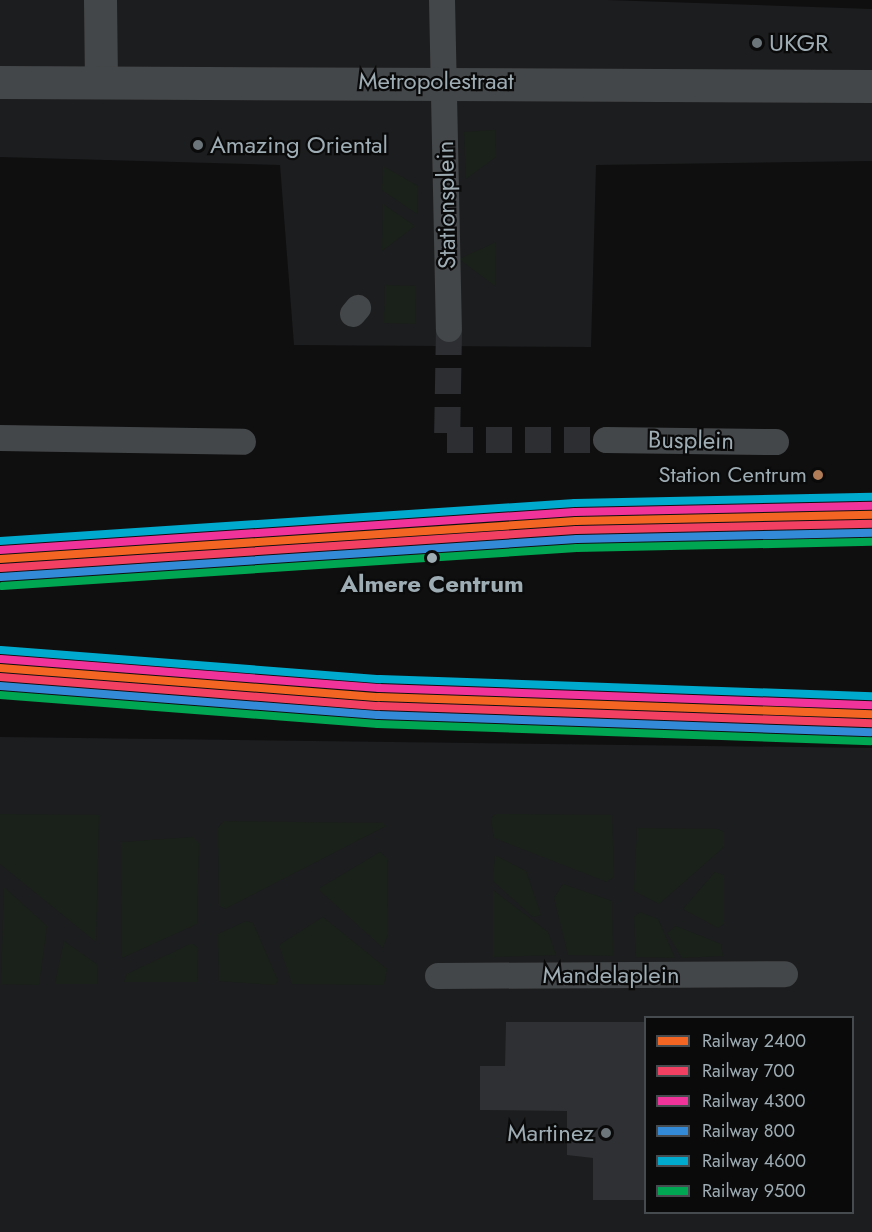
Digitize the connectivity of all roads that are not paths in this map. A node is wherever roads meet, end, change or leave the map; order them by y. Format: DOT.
graph roads {
  1 [pos="100,0"];
  2 [pos="442,0"];
  3 [pos="101,80"];
  4 [pos="441,81"];
  5 [pos="0,82"];
  6 [pos="872,86"];
  7 [pos="449,329"];
  8 [pos="0,438"];
  9 [pos="606,440"];
  10 [pos="243,442"];
  11 [pos="776,442"];
  12 [pos="785,974"];
  13 [pos="438,976"];
  1 -- 3 [label="street"];
  2 -- 4 [label="street, Stationsplein"];
  3 -- 4 [label="street, Metropolestraat"];
  3 -- 5 [label="street, Metropolestraat"];
  4 -- 6 [label="street, Metropolestraat"];
  4 -- 7 [label="street, Stationsplein"];
  8 -- 10 [label="street"];
  9 -- 11 [label="street, Busplein"];
  12 -- 13 [label="street, Mandelaplein"];
}
